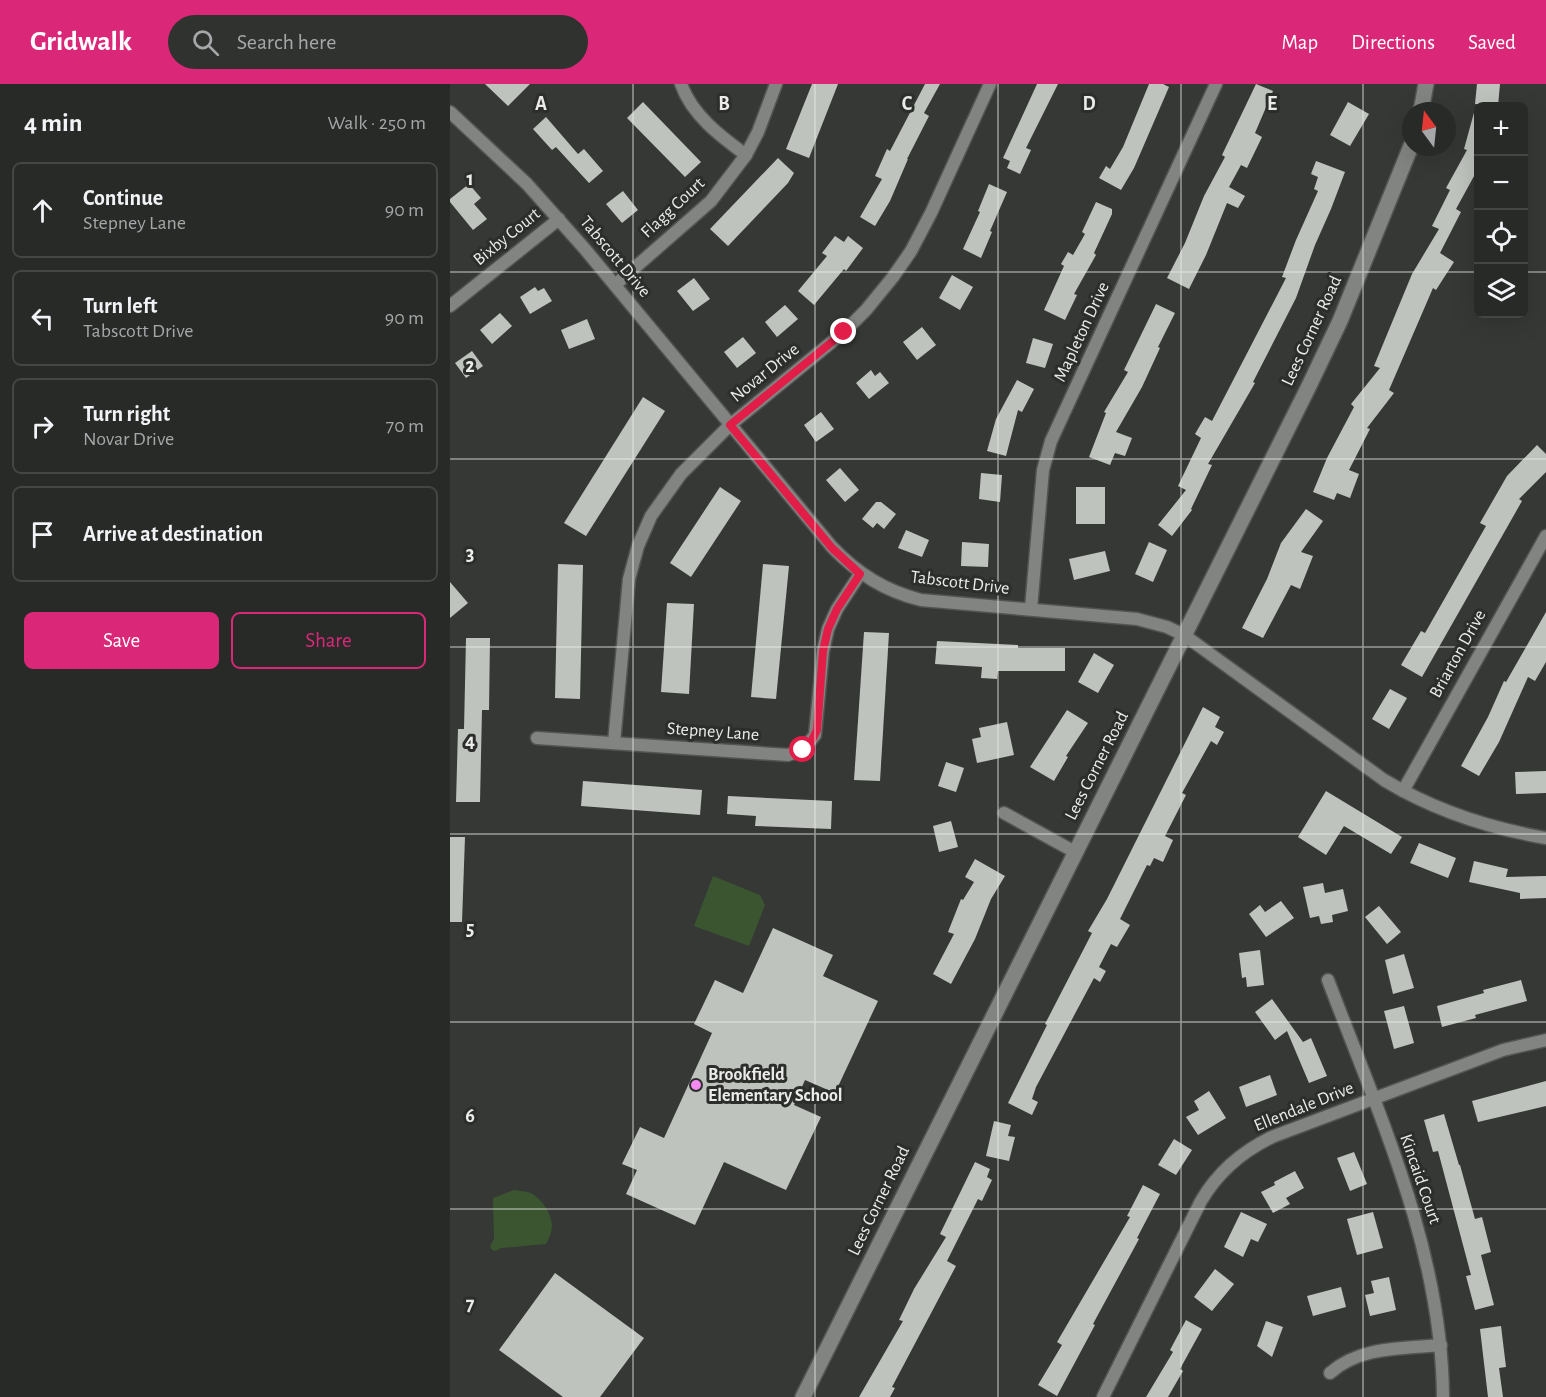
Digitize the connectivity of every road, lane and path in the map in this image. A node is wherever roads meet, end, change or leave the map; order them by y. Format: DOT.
graph roads {
  1 [pos="681,84"];
  2 [pos="776,84"];
  3 [pos="990,84"];
  4 [pos="1215,84"];
  5 [pos="1426,84"];
  6 [pos="1423,102"];
  7 [pos="450,112"];
  8 [pos="746,154"];
  9 [pos="1407,156"];
  10 [pos="559,219"];
  11 [pos="615,285"];
  12 [pos="450,306"];
  13 [pos="730,425"];
  14 [pos="1546,536"];
  15 [pos="860,574"];
  16 [pos="1031,609"];
  17 [pos="1184,635"];
  18 [pos="537,738"];
  19 [pos="614,743"];
  20 [pos="1403,791"];
  21 [pos="1004,813"];
  22 [pos="1546,838"];
  23 [pos="1075,852"];
  24 [pos="1328,980"];
  25 [pos="1546,1040"];
  26 [pos="1373,1099"];
  27 [pos="1440,1345"];
  28 [pos="1330,1372"];
  29 [pos="803,1397"];
  30 [pos="1103,1397"];
  31 [pos="1443,1397"];
  1 -- 8 [label="street"];
  2 -- 8 [label="street, Flagg Court"];
  3 -- 13 [label="street, Novar Drive"];
  4 -- 16 [label="street, Mapleton Drive"];
  5 -- 6 [label="street"];
  7 -- 10 [label="street, Tabscott Drive"];
  8 -- 11 [label="street, Flagg Court"];
  9 -- 17 [label="street, Lees Corner Road"];
  10 -- 11 [label="street, Tabscott Drive"];
  10 -- 12 [label="street, Bixby Court"];
  11 -- 13 [label="street, Tabscott Drive"];
  13 -- 15 [label="street, Tabscott Drive"];
  13 -- 19 [label="street, Novar Drive"];
  14 -- 20 [label="street, Briarton Drive"];
  15 -- 16 [label="street, Tabscott Drive"];
  15 -- 19 [label="street, Stepney Lane"];
  16 -- 17 [label="street, Tabscott Drive"];
  17 -- 20 [label="street, Tabscott Drive"];
  17 -- 23 [label="street, Lees Corner Road"];
  18 -- 19 [label="street, Stepney Lane"];
  20 -- 22 [label="street, Tabscott Drive"];
  21 -- 23 [label="street"];
  23 -- 29 [label="street, Lees Corner Road"];
  24 -- 26 [label="street, Kincaid Court"];
  25 -- 26 [label="street, Ellendale Drive"];
  26 -- 27 [label="street, Kincaid Court"];
  26 -- 30 [label="street, Ellendale Drive"];
  27 -- 28 [label="street"];
  27 -- 31 [label="street, Kincaid Court"];
}
